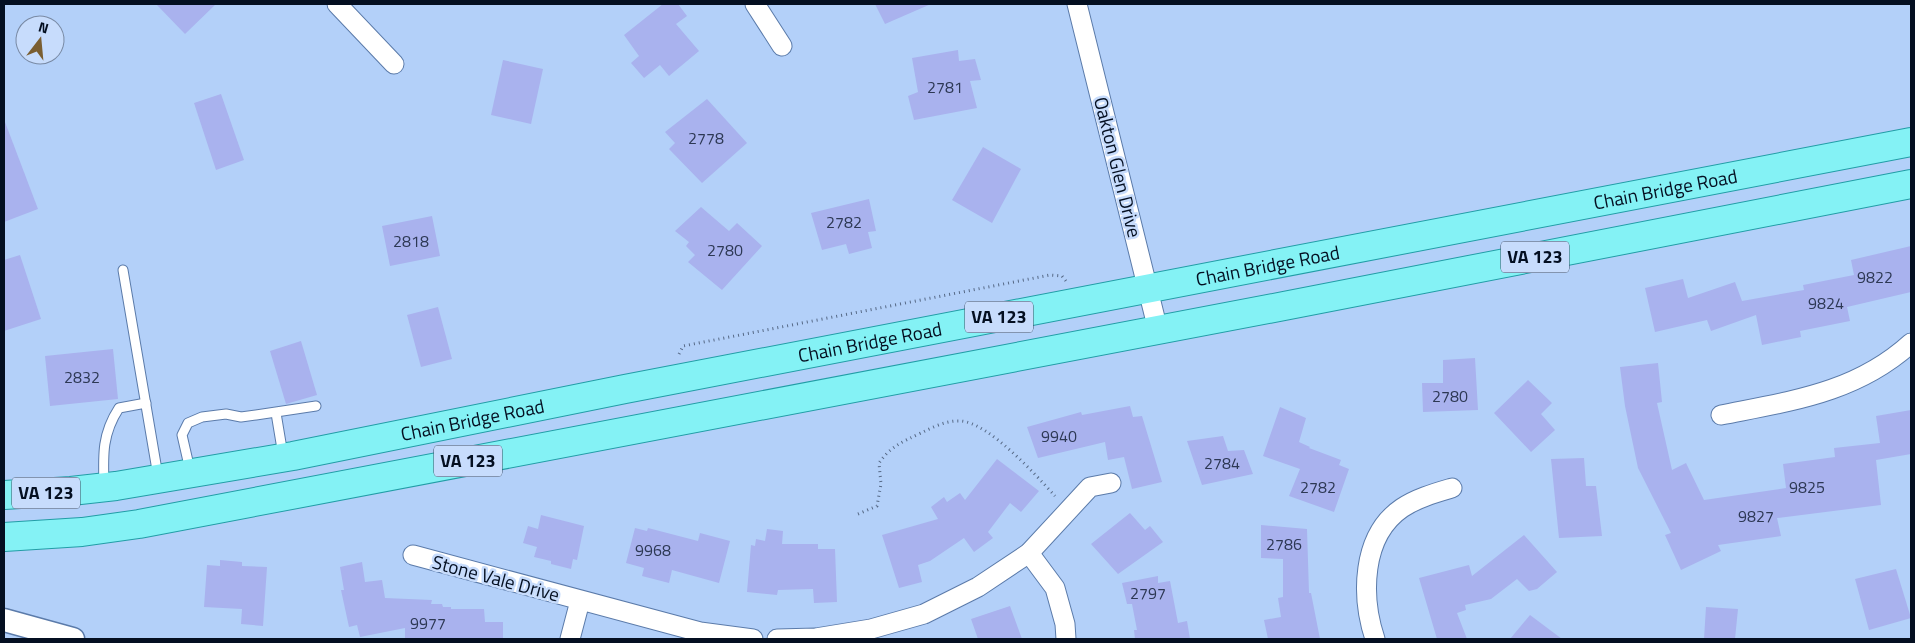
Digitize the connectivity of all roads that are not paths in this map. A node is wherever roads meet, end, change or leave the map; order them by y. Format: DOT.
graph roads {
  1 [pos="337,4"];
  2 [pos="755,4"];
  3 [pos="1077,4"];
  4 [pos="782,46"];
  5 [pos="394,64"];
  6 [pos="1911,142"];
  7 [pos="1911,184"];
  8 [pos="123,270"];
  9 [pos="1149,288"];
  10 [pos="1158,330"];
  11 [pos="1911,343"];
  12 [pos="146,404"];
  13 [pos="316,406"];
  14 [pos="276,413"];
  15 [pos="1721,415"];
  16 [pos="283,458"];
  17 [pos="191,473"];
  18 [pos="158,479"];
  19 [pos="1111,483"];
  20 [pos="104,488"];
  21 [pos="1452,488"];
  22 [pos="4,495"];
  23 [pos="4,537"];
  24 [pos="1029,552"];
  25 [pos="412,555"];
  26 [pos="580,601"];
  27 [pos="4,620"];
  28 [pos="73,639"];
  29 [pos="570,639"];
  30 [pos="753,639"];
  31 [pos="777,639"];
  32 [pos="1066,639"];
  33 [pos="1375,639"];
  1 -- 5 [label="street"];
  2 -- 4 [label="street"];
  3 -- 9 [label="street, Oakton Glen Drive"];
  6 -- 9 [label="main road, Chain Bridge Road / VA 123"];
  7 -- 10 [label="main road, VA 123"];
  8 -- 12 [label="lane"];
  9 -- 10 [label="street, Oakton Glen Drive"];
  9 -- 16 [label="main road, Chain Bridge Road / VA 123"];
  10 -- 23 [label="main road, VA 123"];
  11 -- 15 [label="street"];
  12 -- 18 [label="lane"];
  12 -- 20 [label="lane"];
  13 -- 14 [label="lane"];
  14 -- 16 [label="lane"];
  14 -- 17 [label="lane"];
  16 -- 17 [label="main road, Chain Bridge Road / VA 123"];
  17 -- 18 [label="main road, Chain Bridge Road / VA 123"];
  18 -- 20 [label="main road, Chain Bridge Road / VA 123"];
  19 -- 24 [label="street"];
  20 -- 22 [label="main road, Chain Bridge Road / VA 123"];
  21 -- 33 [label="street"];
  24 -- 31 [label="street"];
  24 -- 32 [label="street"];
  25 -- 26 [label="street, Stone Vale Drive"];
  26 -- 29 [label="street, Stone Vale Drive"];
  26 -- 30 [label="street, Stone Vale Drive"];
  27 -- 28 [label="street"];
}
